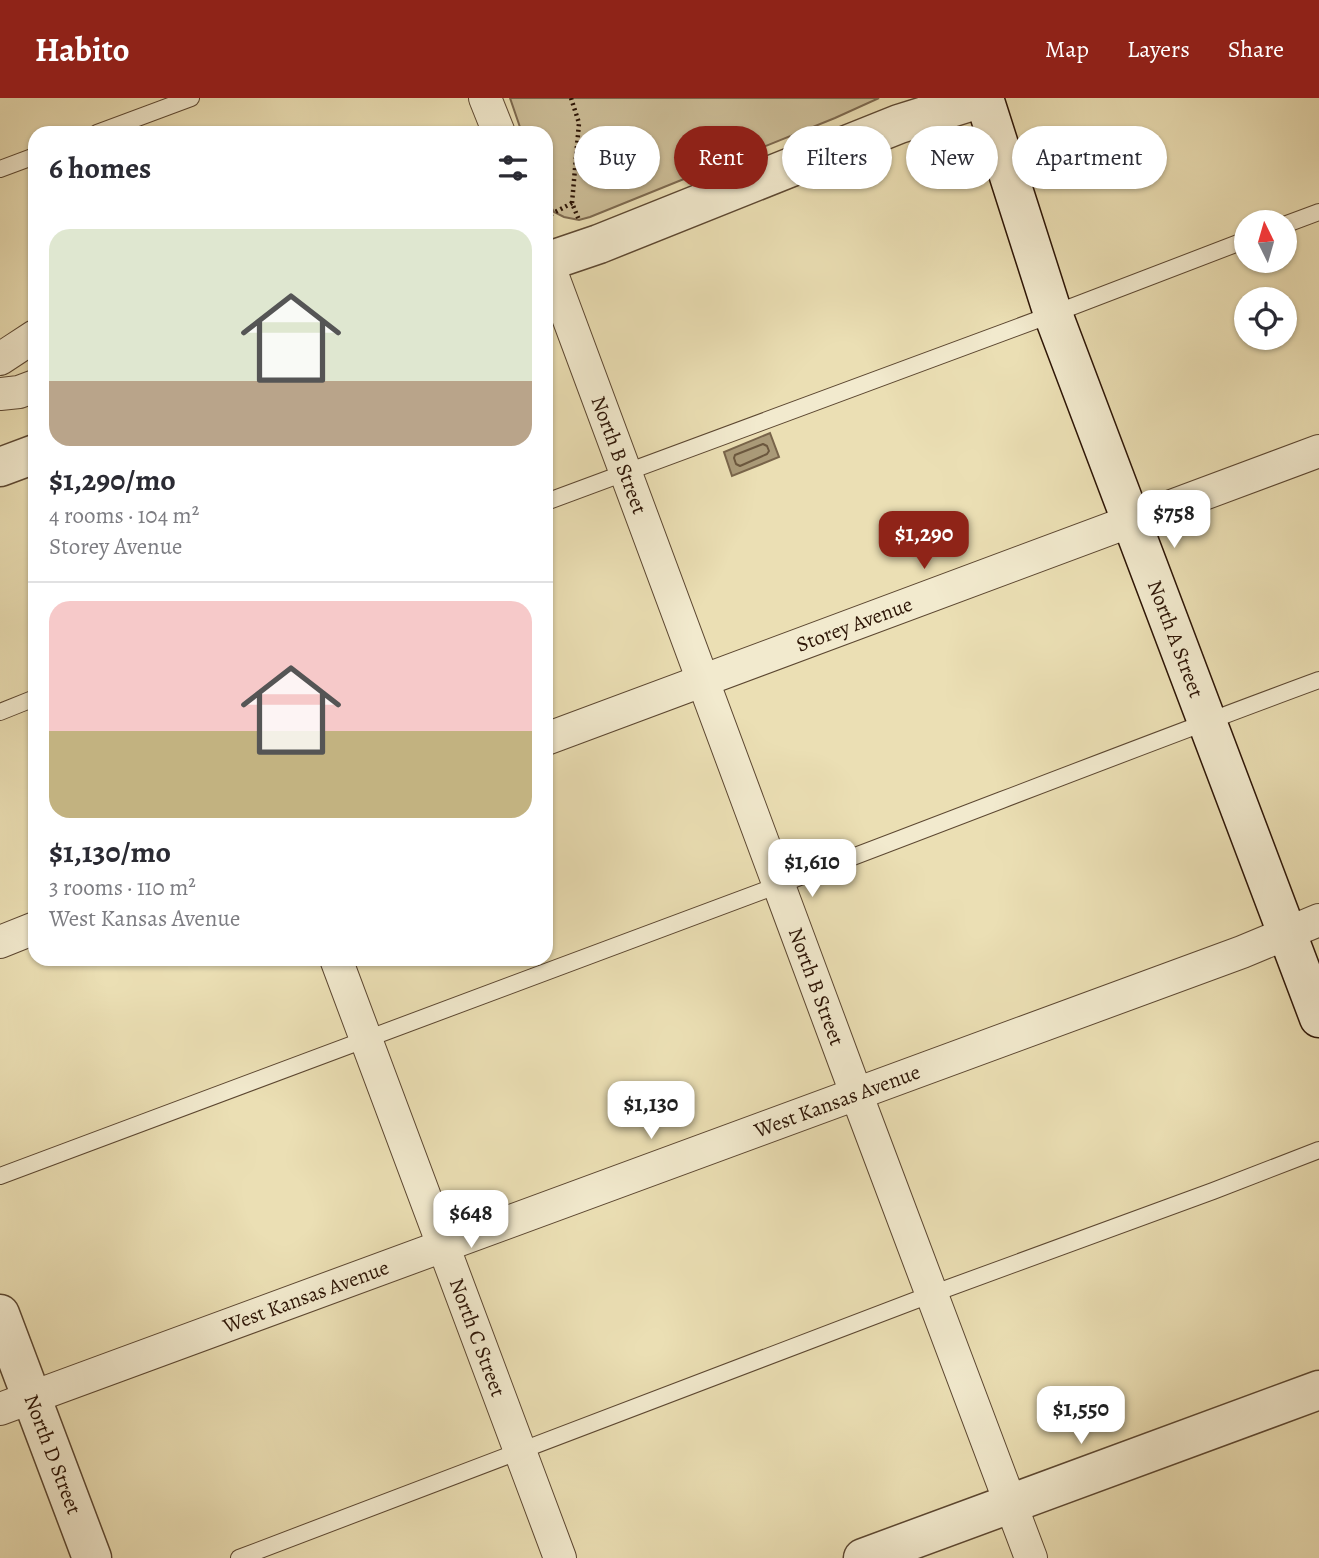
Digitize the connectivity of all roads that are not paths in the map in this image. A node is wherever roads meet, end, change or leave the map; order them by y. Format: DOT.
graph roads {
  1 [pos="191,98"];
  2 [pos="485,98"];
  3 [pos="983,98"];
  4 [pos="116,126"];
  5 [pos="496,126"];
  6 [pos="28,159"];
  7 [pos="0,169"];
  8 [pos="1319,212"];
  9 [pos="1297,220"];
  10 [pos="1234,245"];
  11 [pos="553,259"];
  12 [pos="553,277"];
  13 [pos="1053,314"];
  14 [pos="28,341"];
  15 [pos="0,359"];
  16 [pos="28,389"];
  17 [pos="0,394"];
  18 [pos="1319,450"];
  19 [pos="28,457"];
  20 [pos="0,467"];
  21 [pos="626,473"];
  22 [pos="553,499"];
  23 [pos="1131,521"];
  24 [pos="1319,680"];
  25 [pos="704,682"];
  26 [pos="28,701"];
  27 [pos="0,712"];
  28 [pos="1207,721"];
  29 [pos="553,736"];
  30 [pos="779,885"];
  31 [pos="1303,926"];
  32 [pos="28,931"];
  33 [pos="0,942"];
  34 [pos="339,966"];
  35 [pos="1319,1018"];
  36 [pos="365,1038"];
  37 [pos="856,1093"];
  38 [pos="1319,1150"];
  39 [pos="0,1176"];
  40 [pos="442,1246"];
  41 [pos="932,1294"];
  42 [pos="0,1314"];
  43 [pos="1319,1390"];
  44 [pos="16,1403"];
  45 [pos="519,1451"];
  46 [pos="1011,1503"];
  47 [pos="92,1558"];
  48 [pos="239,1558"];
  49 [pos="559,1558"];
  50 [pos="863,1558"];
  51 [pos="1031,1558"];
  1 -- 4 [label="lane"];
  2 -- 5 [label="street"];
  3 -- 11 [label="street"];
  3 -- 13 [label="street, North A Street"];
  6 -- 7 [label="lane"];
  8 -- 9 [label="lane"];
  10 -- 13 [label="lane"];
  12 -- 21 [label="street, North B Street"];
  13 -- 21 [label="lane"];
  13 -- 23 [label="street, North A Street"];
  14 -- 15 [label="street"];
  16 -- 17 [label="street"];
  18 -- 23 [label="street, Storey Avenue"];
  19 -- 20 [label="street"];
  21 -- 22 [label="lane"];
  21 -- 25 [label="street, North B Street"];
  23 -- 25 [label="street, Storey Avenue"];
  23 -- 28 [label="street, North A Street"];
  24 -- 28 [label="lane"];
  25 -- 29 [label="street, Storey Avenue"];
  25 -- 30 [label="street, North B Street"];
  26 -- 27 [label="lane"];
  28 -- 30 [label="lane"];
  28 -- 31 [label="street, North A Street"];
  30 -- 36 [label="lane"];
  30 -- 37 [label="street, North B Street"];
  31 -- 35 [label="street, North A Street"];
  31 -- 37 [label="street, West Kansas Avenue"];
  32 -- 33 [label="street"];
  34 -- 36 [label="street, North C Street"];
  36 -- 39 [label="lane"];
  36 -- 40 [label="street, North C Street"];
  37 -- 40 [label="street, West Kansas Avenue"];
  37 -- 41 [label="street, North B Street"];
  38 -- 41 [label="lane"];
  40 -- 44 [label="street, West Kansas Avenue"];
  40 -- 45 [label="street, North C Street"];
  41 -- 45 [label="lane"];
  41 -- 46 [label="street, North B Street"];
  42 -- 44 [label="street, North D Street"];
  43 -- 46 [label="street"];
  44 -- 47 [label="street, North D Street"];
  45 -- 48 [label="lane"];
  45 -- 49 [label="street, North C Street"];
  46 -- 50 [label="street"];
  46 -- 51 [label="street, North B Street"];
}
